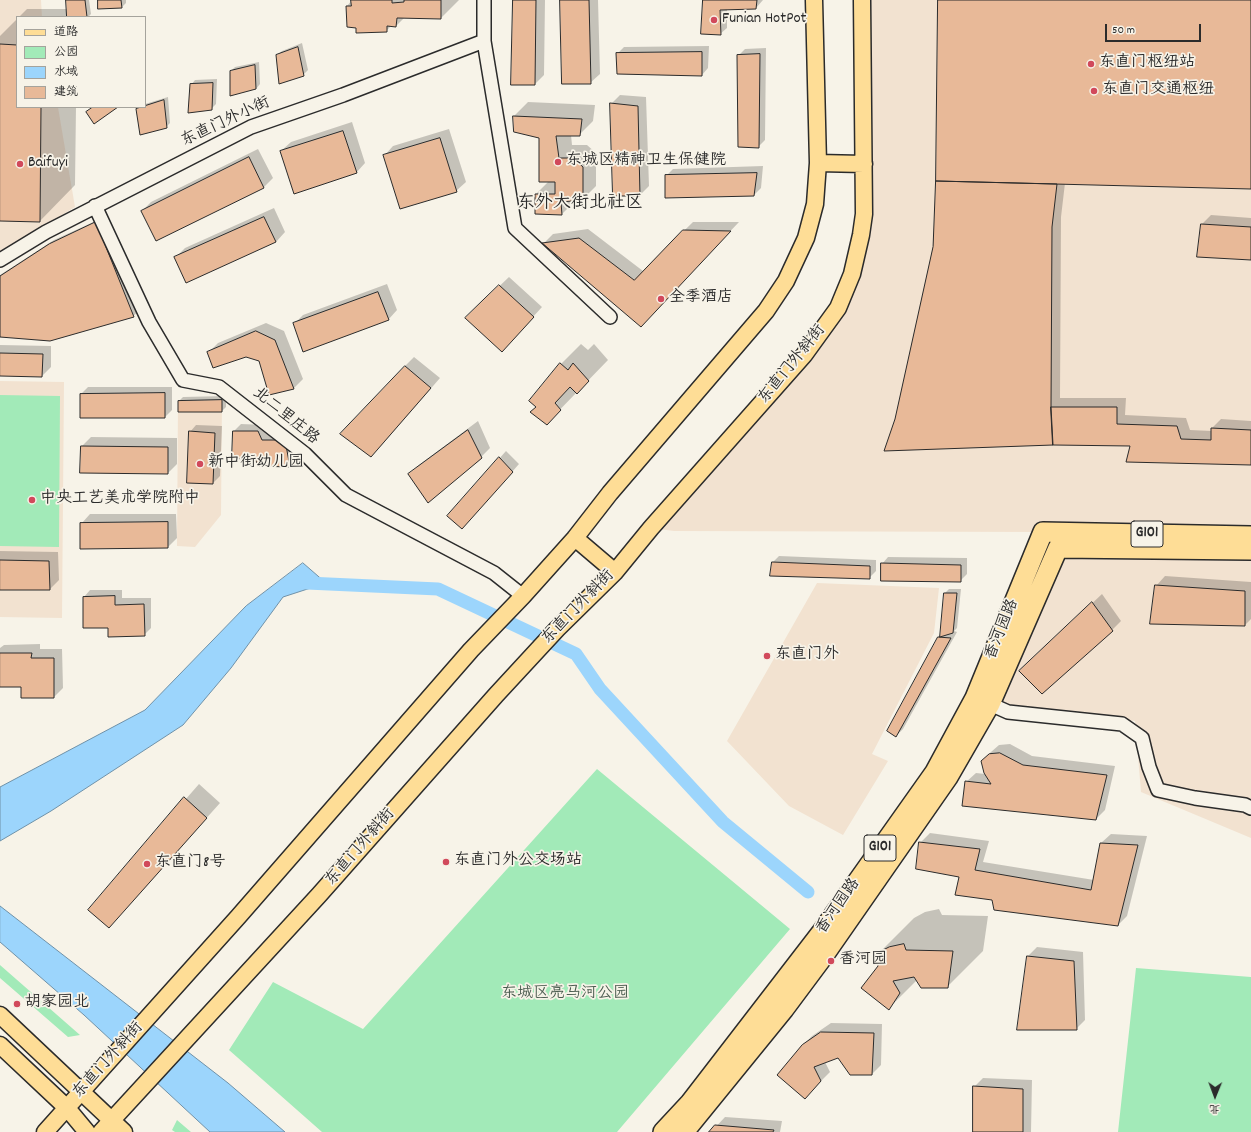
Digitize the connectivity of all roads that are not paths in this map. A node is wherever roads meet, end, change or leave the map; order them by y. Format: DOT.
graph roads {
  1 [pos="484,0"];
  2 [pos="814,0"];
  3 [pos="862,0"];
  4 [pos="484,41"];
  5 [pos="818,163"];
  6 [pos="864,164"];
  7 [pos="96,206"];
  8 [pos="0,260"];
  9 [pos="610,317"];
  10 [pos="1251,536"];
  11 [pos="575,538"];
  12 [pos="1251,550"];
  13 [pos="615,572"];
  14 [pos="523,596"];
  15 [pos="990,704"];
  16 [pos="1251,808"];
  17 [pos="0,1015"];
  18 [pos="0,1045"];
  19 [pos="82,1092"];
  20 [pos="67,1108"];
  21 [pos="106,1126"];
  22 [pos="45,1132"];
  23 [pos="87,1132"];
  24 [pos="124,1132"];
  25 [pos="663,1132"];
  26 [pos="684,1132"];
  1 -- 4 [label="street"];
  2 -- 5 [label="main road, 东直门外斜街"];
  3 -- 6 [label="main road, 东直门外斜街"];
  4 -- 7 [label="street, 东直门外小街"];
  4 -- 9 [label="street"];
  5 -- 6 [label="main road"];
  5 -- 11 [label="main road, 东直门外斜街"];
  6 -- 13 [label="main road, 东直门外斜街"];
  7 -- 8 [label="street, 东直门外小街"];
  7 -- 14 [label="street, 北二里庄路"];
  10 -- 25 [label="highway, 香河园路 / G101"];
  11 -- 13 [label="main road"];
  11 -- 14 [label="main road, 东直门外斜街"];
  12 -- 15 [label="highway, 香河园路 / G101"];
  13 -- 21 [label="main road, 东直门外斜街"];
  14 -- 19 [label="main road, 东直门外斜街"];
  15 -- 16 [label="street"];
  15 -- 26 [label="highway, 香河园路 / G101"];
  17 -- 19 [label="main road"];
  18 -- 20 [label="main road"];
  19 -- 20 [label="main road, 东直门外斜街"];
  19 -- 21 [label="main road"];
  20 -- 22 [label="main road, 东直门外斜街"];
  20 -- 23 [label="main road"];
  21 -- 24 [label="main road"];
}
